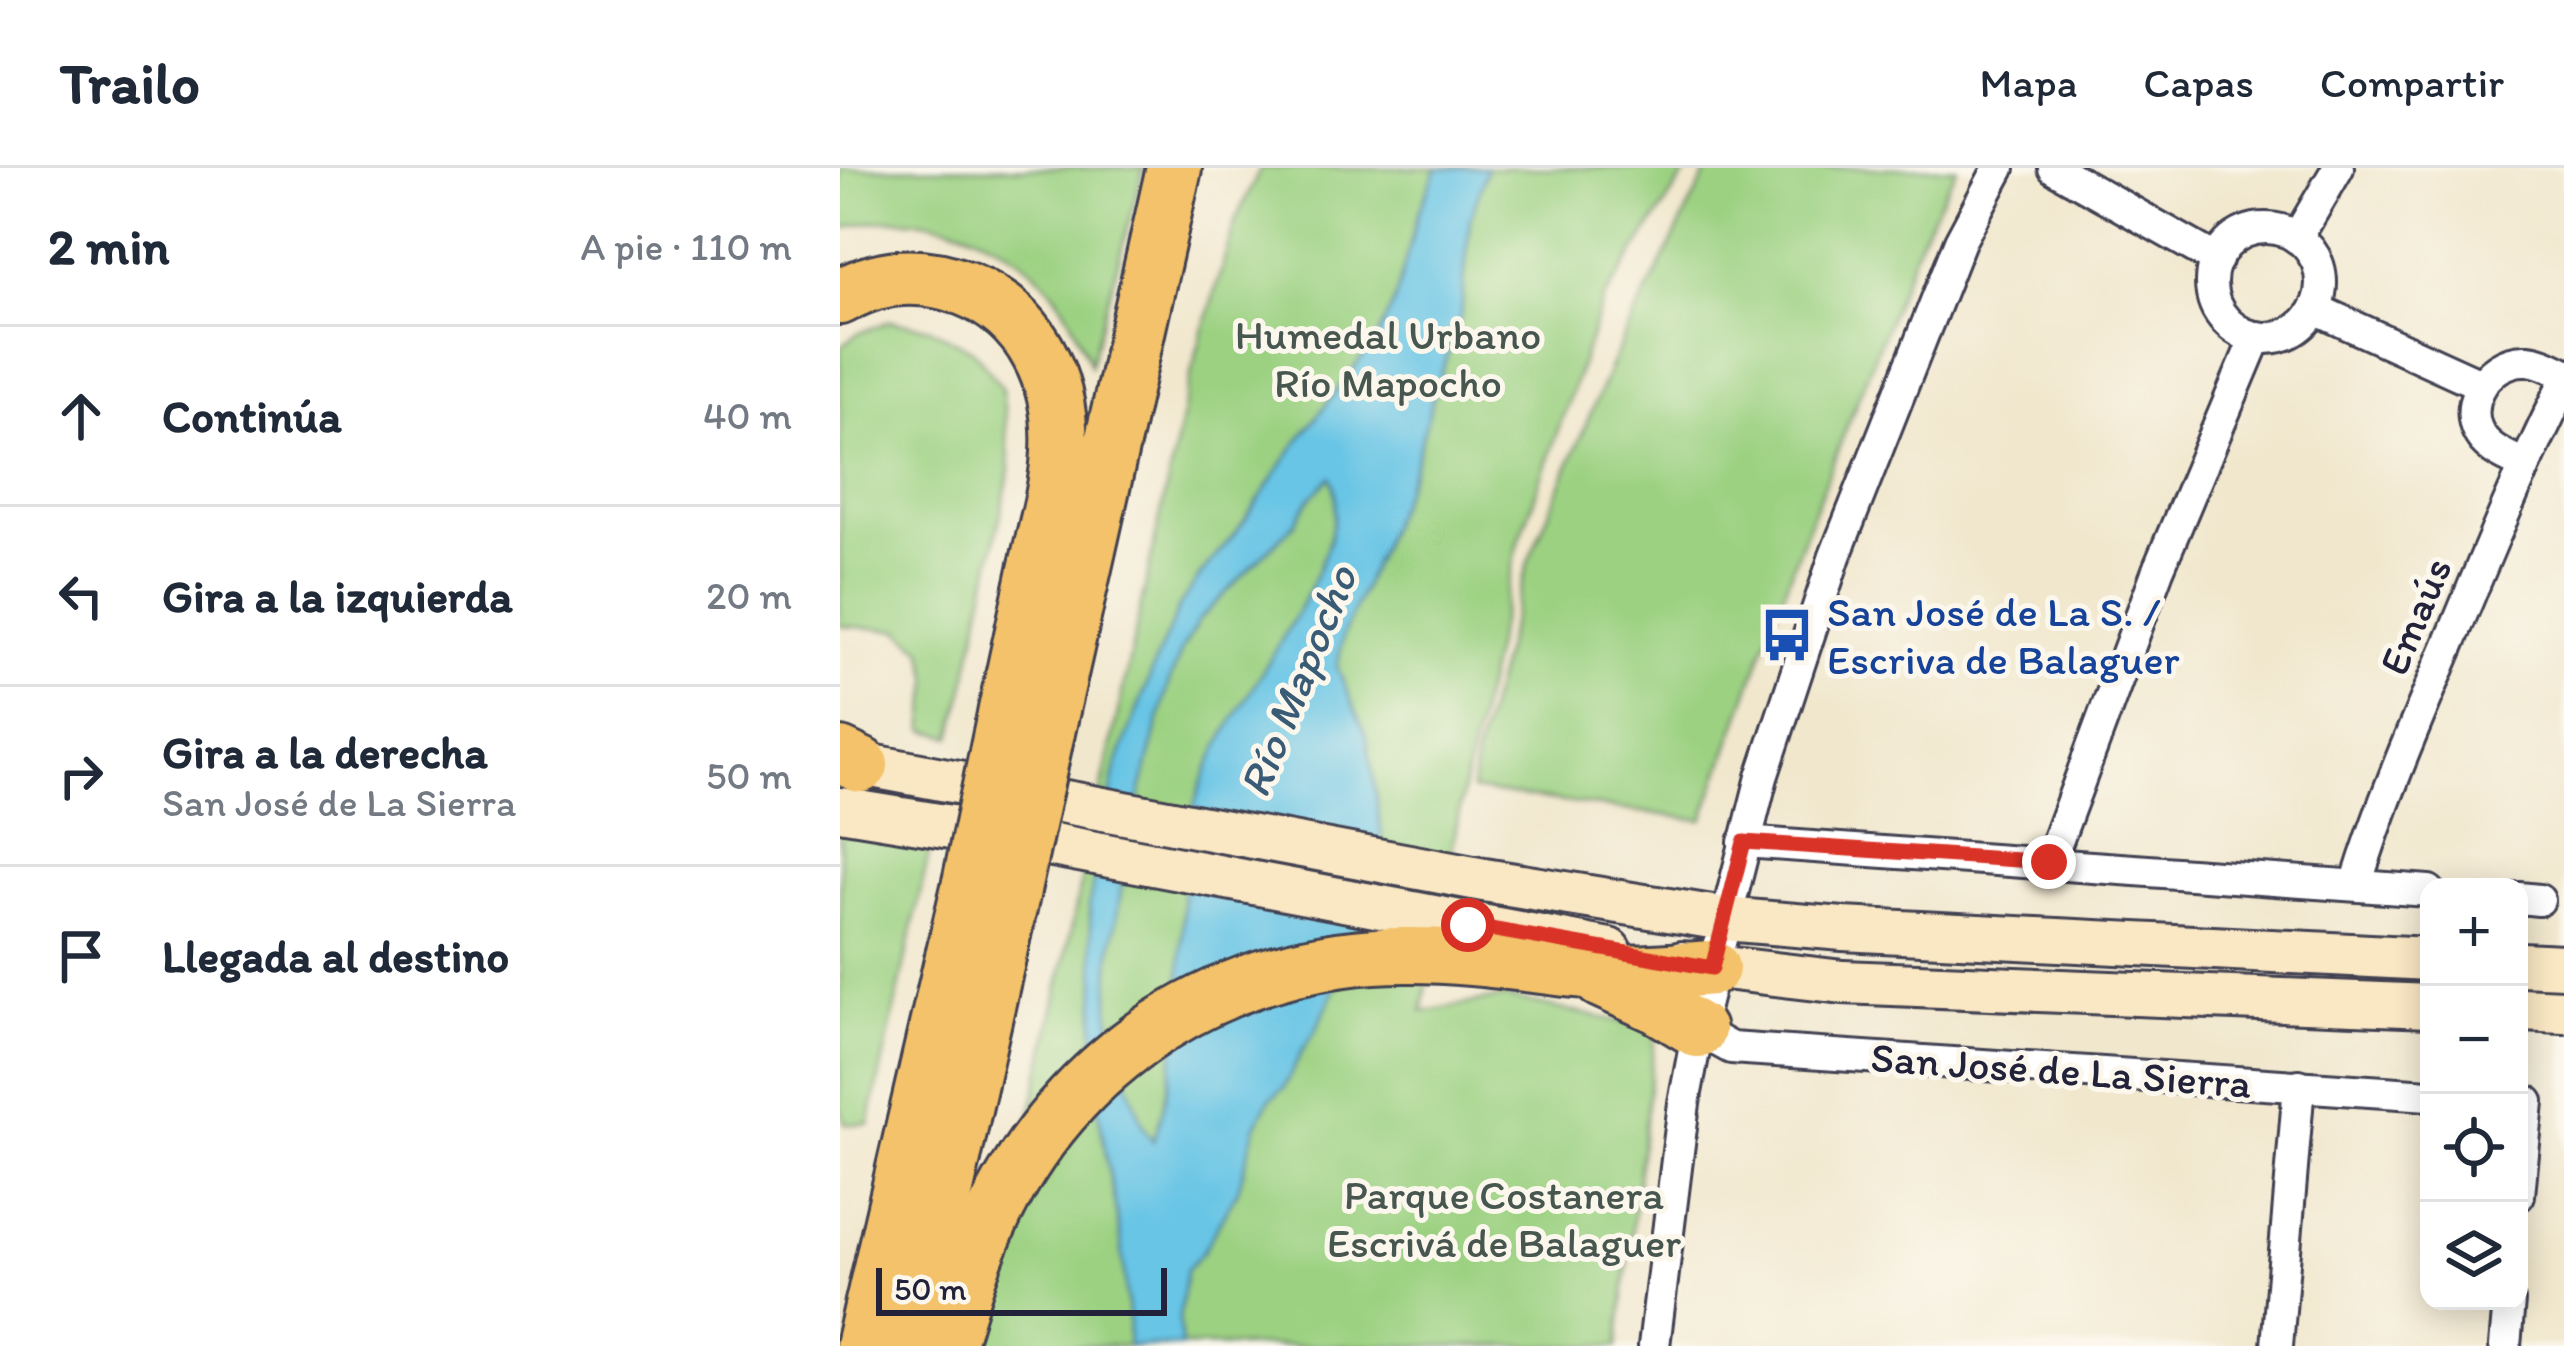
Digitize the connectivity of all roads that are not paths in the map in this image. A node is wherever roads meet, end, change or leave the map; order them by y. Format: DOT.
graph roads {
  1 [pos="1174,168"];
  2 [pos="1999,168"];
  3 [pos="2054,168"];
  4 [pos="2338,168"];
  5 [pos="2297,238"];
  6 [pos="2217,260"];
  7 [pos="840,297"];
  8 [pos="2315,309"];
  9 [pos="2255,338"];
  10 [pos="2564,373"];
  11 [pos="2480,384"];
  12 [pos="2564,385"];
  13 [pos="2524,465"];
  14 [pos="1025,728"];
  15 [pos="845,772"];
  16 [pos="1003,814"];
  17 [pos="1744,842"];
  18 [pos="2049,862"];
  19 [pos="2356,885"];
  20 [pos="992,887"];
  21 [pos="2420,890"];
  22 [pos="1465,941"];
  23 [pos="1718,944"];
  24 [pos="2420,959"];
  25 [pos="2528,964"];
  26 [pos="2564,966"];
  27 [pos="1576,970"];
  28 [pos="2420,1006"];
  29 [pos="2528,1010"];
  30 [pos="2564,1011"];
  31 [pos="1698,1030"];
  32 [pos="2299,1085"];
  33 [pos="2420,1094"];
  34 [pos="2508,1310"];
  35 [pos="862,1346"];
  36 [pos="911,1346"];
  37 [pos="946,1346"];
  38 [pos="1654,1346"];
  39 [pos="2277,1346"];
  40 [pos="2505,1346"];
  1 -- 14 [label="highway"];
  2 -- 17 [label="street"];
  3 -- 6 [label="street"];
  4 -- 5 [label="street"];
  5 -- 6 [label="street"];
  5 -- 8 [label="street"];
  6 -- 9 [label="street"];
  7 -- 14 [label="highway"];
  8 -- 9 [label="street"];
  8 -- 11 [label="street"];
  9 -- 18 [label="street"];
  10 -- 11 [label="street"];
  11 -- 13 [label="street"];
  12 -- 13 [label="street, Emaús"];
  13 -- 19 [label="street, Emaús"];
  14 -- 20 [label="highway, bridge"];
  15 -- 16 [label="main road"];
  16 -- 22 [label="main road"];
  16 -- 23 [label="main road"];
  17 -- 18 [label="street"];
  17 -- 23 [label="street"];
  18 -- 19 [label="street"];
  19 -- 21 [label="street"];
  20 -- 35 [label="highway"];
  20 -- 36 [label="highway"];
  22 -- 23 [label="main road"];
  22 -- 27 [label="highway"];
  22 -- 37 [label="highway"];
  23 -- 24 [label="main road"];
  23 -- 27 [label="highway"];
  23 -- 28 [label="main road, San José de La Sierra"];
  23 -- 31 [label="street"];
  25 -- 26 [label="main road"];
  27 -- 31 [label="highway"];
  29 -- 30 [label="main road"];
  31 -- 32 [label="street, San José de La Sierra"];
  31 -- 38 [label="street"];
  32 -- 33 [label="street, San José de La Sierra"];
  32 -- 39 [label="street"];
  34 -- 40 [label="street"];
}
